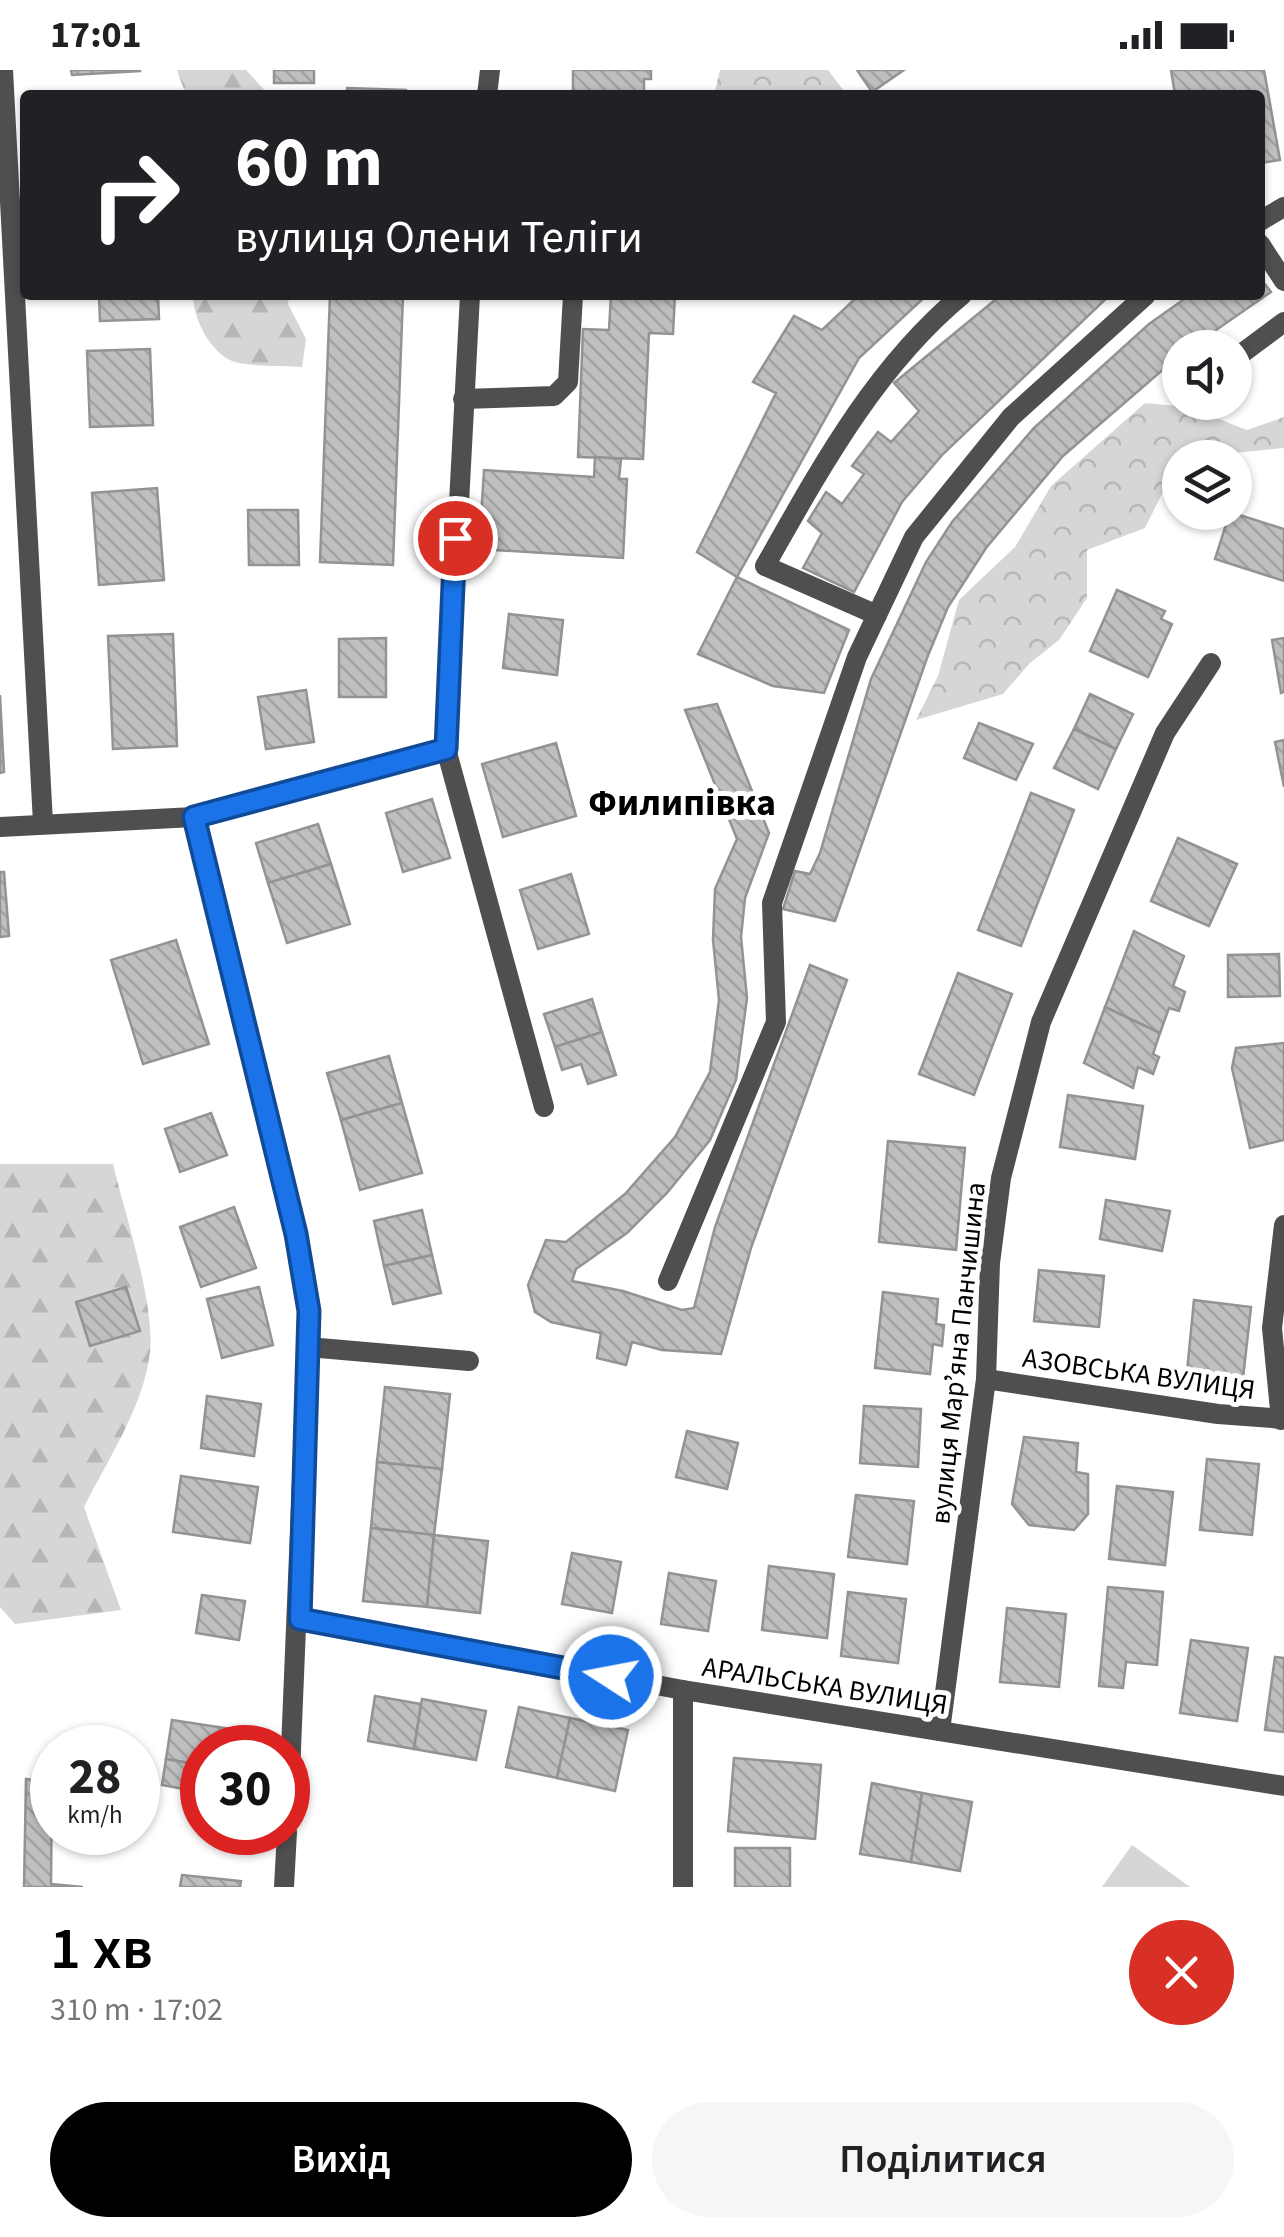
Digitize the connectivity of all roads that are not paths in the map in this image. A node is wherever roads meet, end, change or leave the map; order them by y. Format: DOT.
graph roads {
  1 [pos="3,70"];
  2 [pos="1265,252"];
  3 [pos="1284,281"];
  4 [pos="470,300"];
  5 [pos="573,300"];
  6 [pos="956,300"];
  7 [pos="1140,300"];
  8 [pos="1284,322"];
  9 [pos="1252,346"];
  10 [pos="463,400"];
  11 [pos="877,615"];
  12 [pos="1211,663"];
  13 [pos="446,749"];
  14 [pos="194,817"];
  15 [pos="44,823"];
  16 [pos="0,827"];
  17 [pos="544,1107"];
  18 [pos="1284,1225"];
  19 [pos="668,1281"];
  20 [pos="308,1347"];
  21 [pos="469,1361"];
  22 [pos="986,1379"];
  23 [pos="1283,1420"];
  24 [pos="300,1619"];
  25 [pos="683,1690"];
  26 [pos="294,1725"];
  27 [pos="940,1730"];
  28 [pos="1284,1786"];
  29 [pos="286,1855"];
  30 [pos="284,1887"];
  31 [pos="683,1887"];
  1 -- 15 [label="street"];
  2 -- 3 [label="street"];
  4 -- 10 [label="street"];
  5 -- 10 [label="street"];
  6 -- 11 [label="street"];
  7 -- 11 [label="street"];
  8 -- 9 [label="street"];
  10 -- 13 [label="street"];
  11 -- 19 [label="street"];
  12 -- 22 [label="street, вулиця Марʼяна Панчишина"];
  13 -- 14 [label="street"];
  13 -- 17 [label="street"];
  14 -- 15 [label="street"];
  14 -- 20 [label="street"];
  15 -- 16 [label="street"];
  18 -- 23 [label="street"];
  20 -- 21 [label="street"];
  20 -- 24 [label="street"];
  22 -- 23 [label="street, АЗОВСЬКА ВУЛИЦЯ"];
  22 -- 27 [label="street, вулиця Марʼяна Панчишина"];
  24 -- 25 [label="street, АРАЛЬСЬКА ВУЛИЦЯ"];
  24 -- 26 [label="street"];
  25 -- 27 [label="street, АРАЛЬСЬКА ВУЛИЦЯ"];
  25 -- 31 [label="street"];
  27 -- 28 [label="street, АРАЛЬСЬКА ВУЛИЦЯ"];
  29 -- 30 [label="street"];
}
